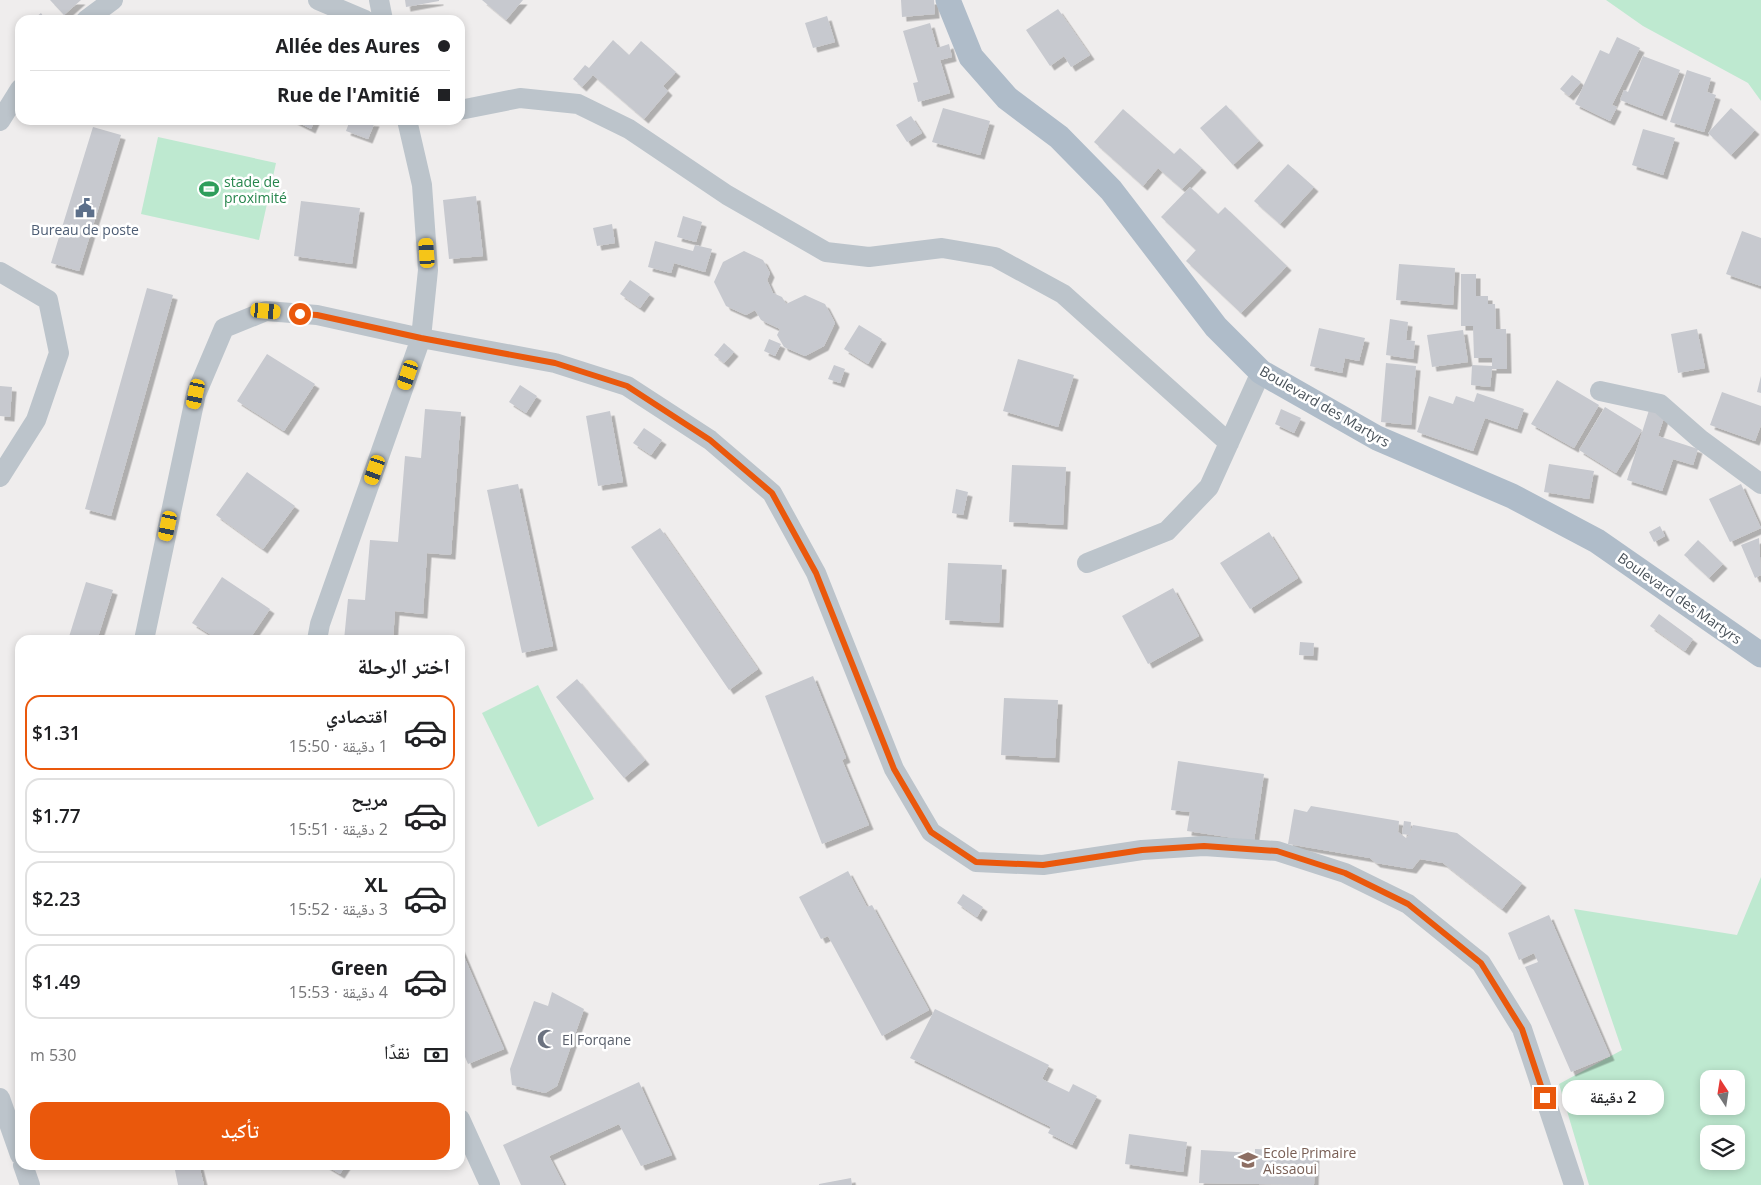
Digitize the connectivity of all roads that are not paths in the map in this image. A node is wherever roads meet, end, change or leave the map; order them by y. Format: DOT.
graph roads {
  1 [pos="113,0"];
  2 [pos="318,0"];
  3 [pos="379,0"];
  4 [pos="948,0"];
  5 [pos="93,15"];
  6 [pos="354,15"];
  7 [pos="382,15"];
  8 [pos="15,97"];
  9 [pos="465,109"];
  10 [pos="0,121"];
  11 [pos="407,125"];
  12 [pos="0,272"];
  13 [pos="421,338"];
  14 [pos="1261,372"];
  15 [pos="1600,391"];
  16 [pos="1229,443"];
  17 [pos="0,477"];
  18 [pos="1761,484"];
  19 [pos="1087,563"];
  20 [pos="145,635"];
  21 [pos="318,635"];
  22 [pos="1761,656"];
  23 [pos="0,1098"];
  24 [pos="465,1130"];
  25 [pos="15,1141"];
  26 [pos="25,1170"];
  27 [pos="30,1185"];
  28 [pos="490,1185"];
  29 [pos="1574,1185"];
  1 -- 5 [label="street"];
  2 -- 6 [label="street"];
  3 -- 7 [label="street"];
  4 -- 14 [label="main road, Boulevard des Martyrs"];
  8 -- 10 [label="street"];
  9 -- 16 [label="street"];
  11 -- 13 [label="street"];
  12 -- 17 [label="street"];
  13 -- 20 [label="street"];
  13 -- 21 [label="street"];
  13 -- 29 [label="street"];
  14 -- 16 [label="street"];
  14 -- 22 [label="main road, Boulevard des Martyrs"];
  15 -- 18 [label="street"];
  16 -- 19 [label="street"];
  23 -- 25 [label="street"];
  24 -- 28 [label="street"];
  26 -- 27 [label="street"];
}
